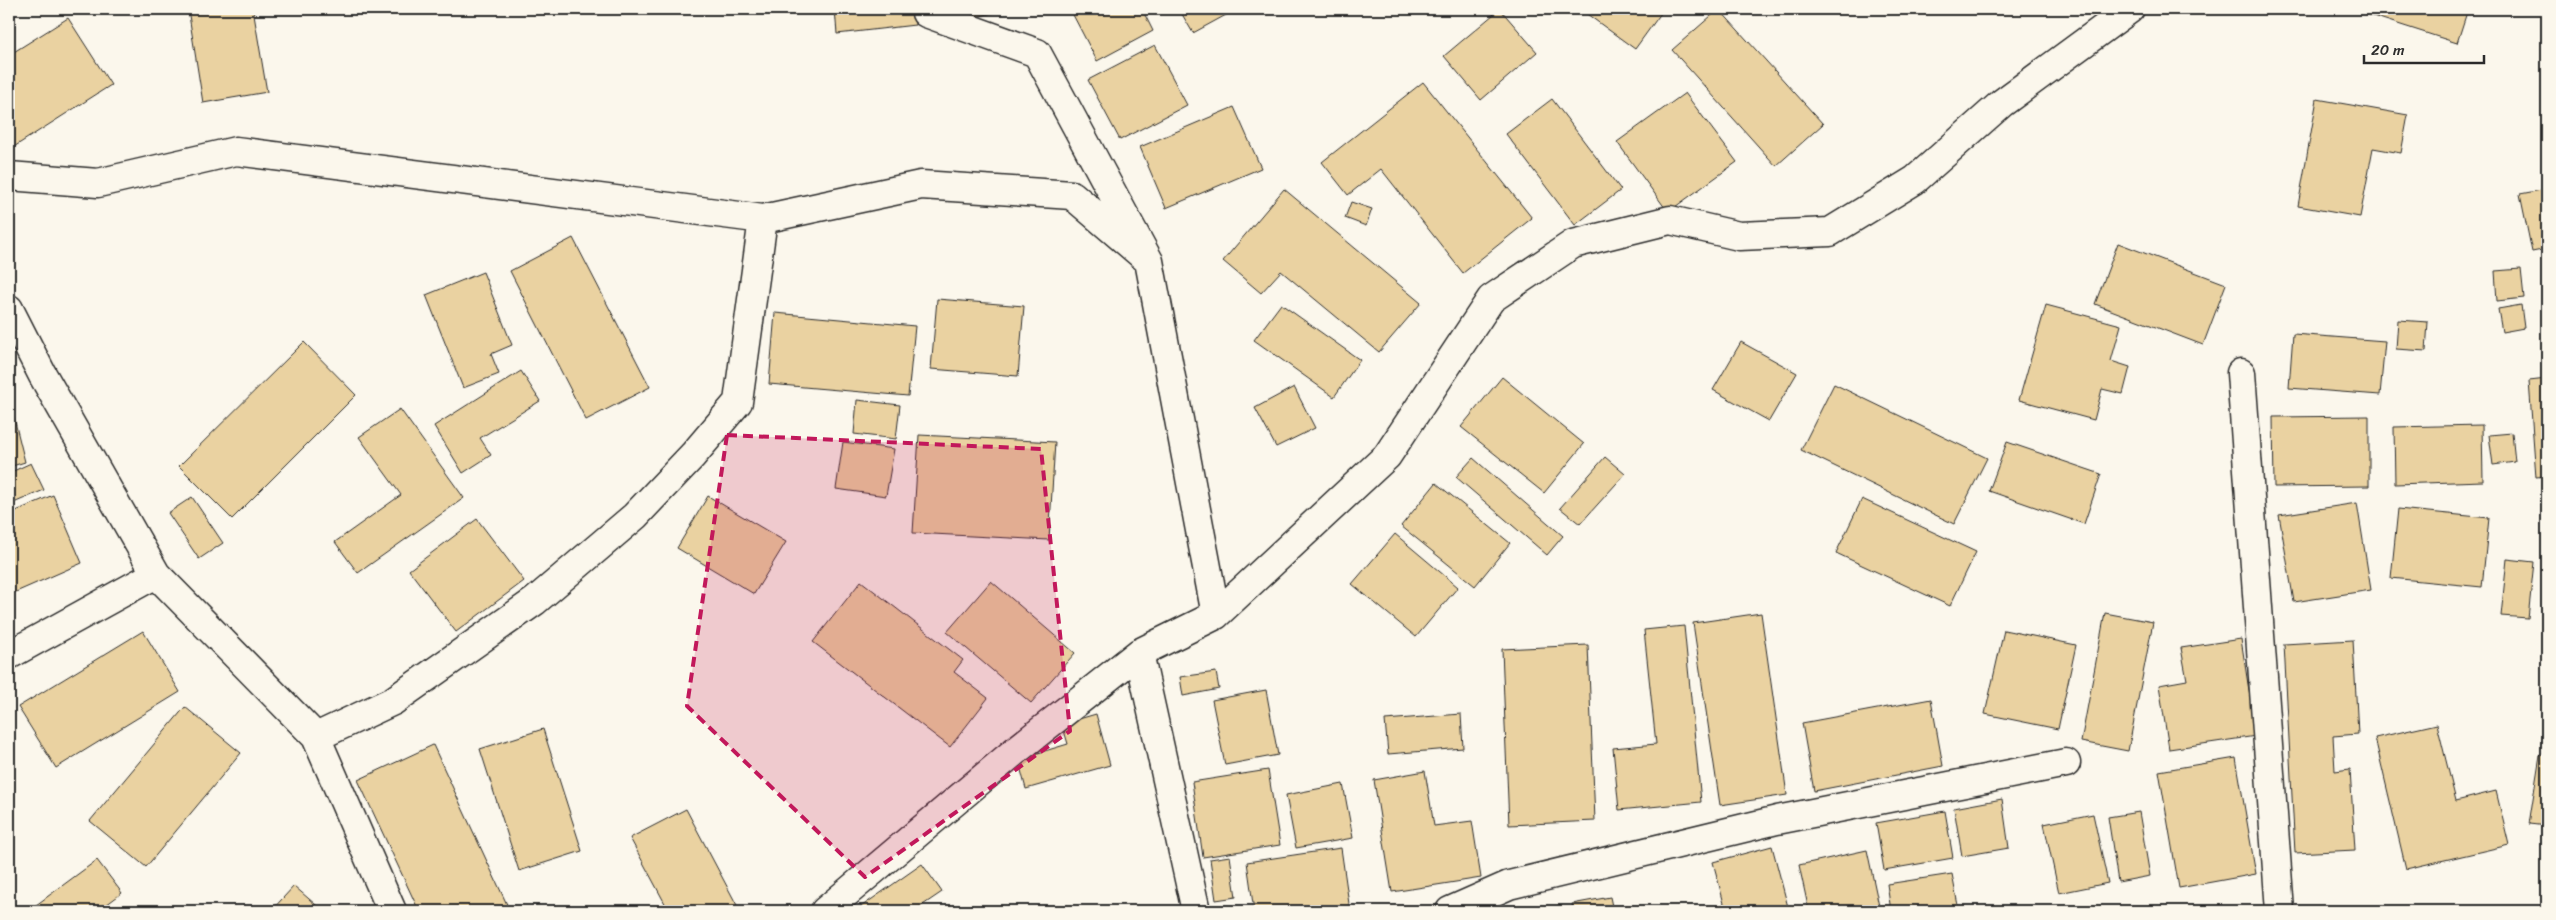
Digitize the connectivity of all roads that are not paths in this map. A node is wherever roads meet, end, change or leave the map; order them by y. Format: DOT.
graph roads {
  1 [pos="926,9"];
  2 [pos="2130,9"];
  3 [pos="9,176"];
  4 [pos="763,219"];
  5 [pos="1149,261"];
  6 [pos="9,309"];
  7 [pos="2242,373"];
  8 [pos="156,574"];
  9 [pos="1216,614"];
  10 [pos="1139,653"];
  11 [pos="9,655"];
  12 [pos="316,737"];
  13 [pos="2066,763"];
  14 [pos="392,911"];
  15 [pos="825,911"];
  16 [pos="1196,911"];
  17 [pos="1450,911"];
  18 [pos="2280,911"];
  1 -- 5 [label="street"];
  2 -- 9 [label="street"];
  3 -- 4 [label="street"];
  4 -- 5 [label="street"];
  4 -- 12 [label="street"];
  5 -- 9 [label="street"];
  6 -- 8 [label="street"];
  7 -- 18 [label="street"];
  8 -- 11 [label="street"];
  8 -- 12 [label="street"];
  9 -- 10 [label="street"];
  10 -- 15 [label="street"];
  10 -- 16 [label="street"];
  12 -- 14 [label="street"];
  13 -- 17 [label="street"];
}
